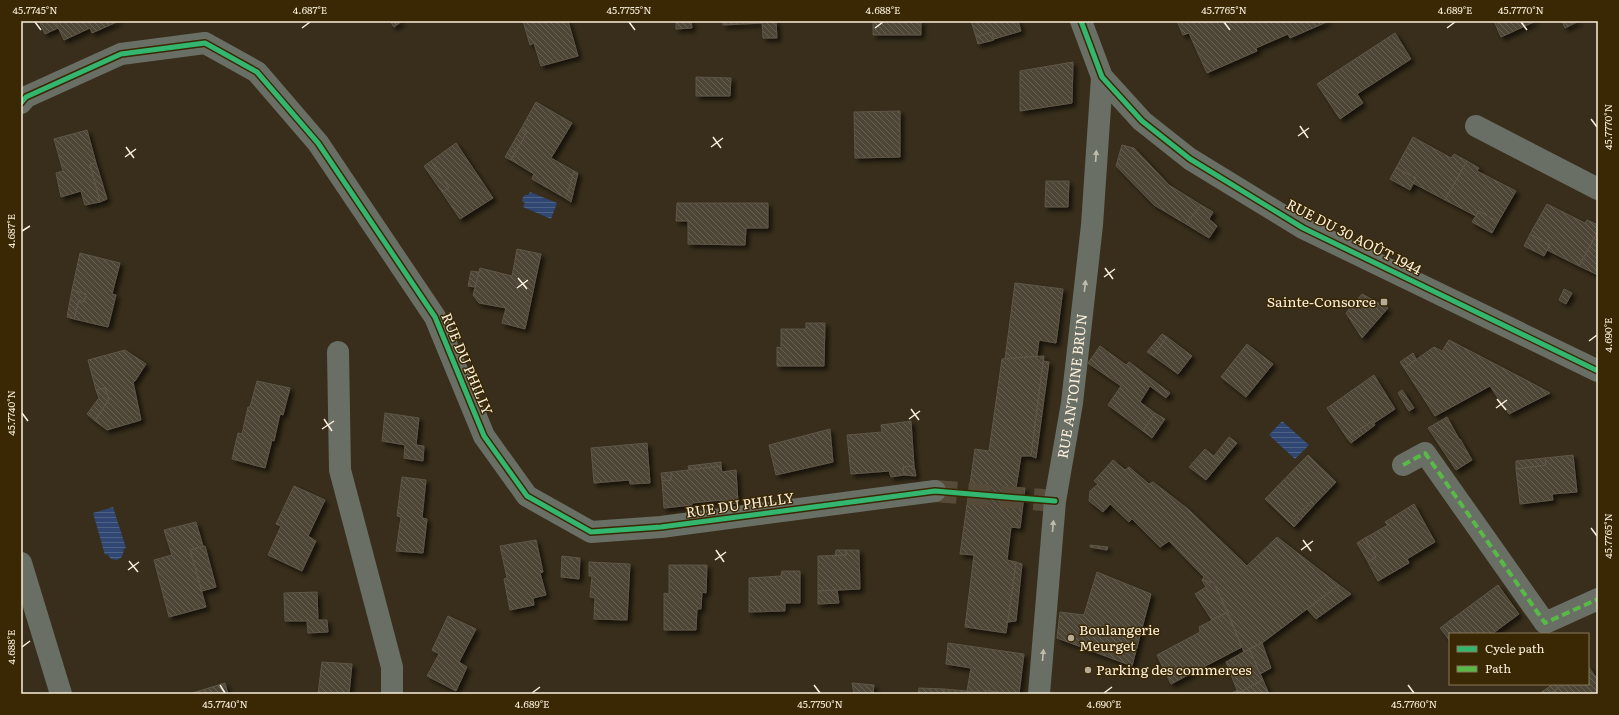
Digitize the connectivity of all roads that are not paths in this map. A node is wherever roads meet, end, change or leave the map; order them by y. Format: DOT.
graph roads {
  1 [pos="1081,21"];
  2 [pos="1102,77"];
  3 [pos="21,102"];
  4 [pos="1476,126"];
  5 [pos="1598,189"];
  6 [pos="338,352"];
  7 [pos="1598,371"];
  8 [pos="1403,465"];
  9 [pos="936,491"];
  10 [pos="21,563"];
  11 [pos="1598,599"];
  12 [pos="61,694"];
  13 [pos="392,694"];
  14 [pos="1039,694"];
  1 -- 2 [label="street"];
  2 -- 7 [label="street, RUE DU 30 AOÛT 1944"];
  14 -- 2 [label="street, RUE ANTOINE BRUN, one-way"];
  3 -- 9 [label="street, RUE DU PHILLY"];
  4 -- 5 [label="street"];
  6 -- 13 [label="street"];
  8 -- 11 [label="street"];
  10 -- 12 [label="street"];
}
